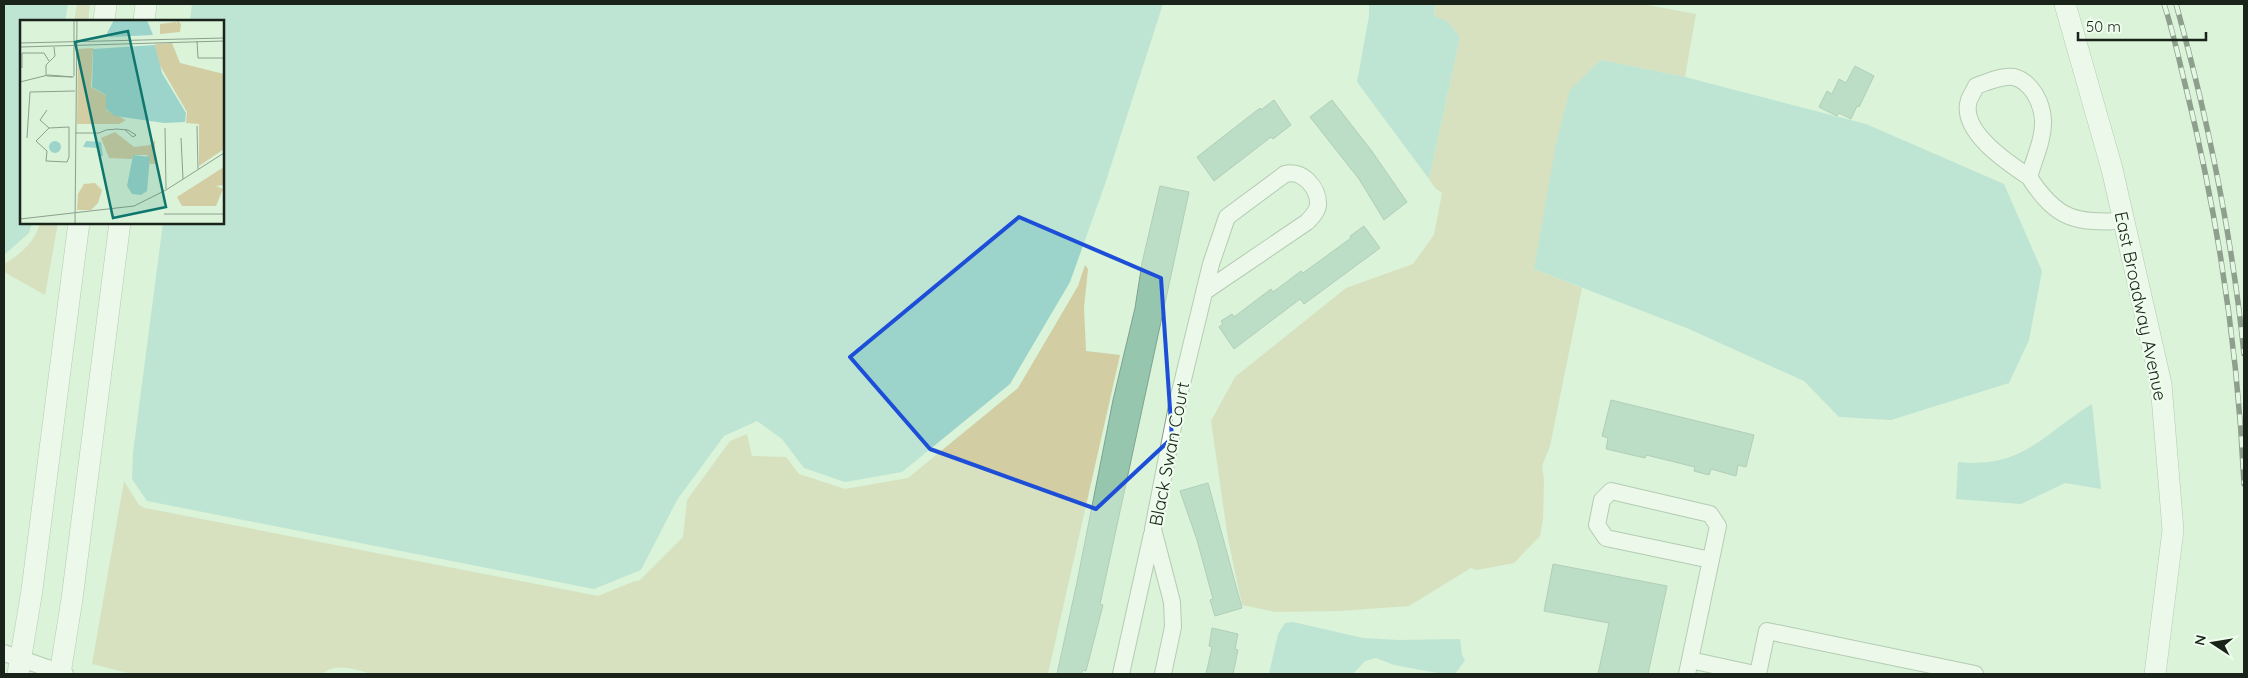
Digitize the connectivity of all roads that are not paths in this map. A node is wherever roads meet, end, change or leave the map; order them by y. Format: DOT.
graph roads {
  1 [pos="106,4"];
  2 [pos="146,4"];
  3 [pos="2065,4"];
  4 [pos="104,20"];
  5 [pos="144,20"];
  6 [pos="2029,177"];
  7 [pos="2124,221"];
  8 [pos="79,224"];
  9 [pos="120,224"];
  10 [pos="1204,292"];
  11 [pos="1153,529"];
  12 [pos="1711,560"];
  13 [pos="14,662"];
  14 [pos="1689,667"];
  15 [pos="62,674"];
  16 [pos="1121,674"];
  17 [pos="1163,674"];
  18 [pos="1756,674"];
  19 [pos="1975,674"];
  20 [pos="2155,674"];
  1 -- 4 [label="main road"];
  2 -- 5 [label="main road"];
  3 -- 7 [label="main road, East Broadway Avenue"];
  6 -- 6 [label="street"];
  6 -- 7 [label="street"];
  7 -- 20 [label="main road, East Broadway Avenue"];
  8 -- 13 [label="main road"];
  9 -- 15 [label="main road"];
  10 -- 10 [label="street, Black Swan Court"];
  10 -- 11 [label="street, Black Swan Court"];
  11 -- 16 [label="street"];
  11 -- 17 [label="street, Black Swan Court"];
  12 -- 12 [label="street"];
  12 -- 14 [label="street"];
  13 -- 15 [label="street"];
  14 -- 18 [label="street"];
  18 -- 19 [label="street"];
}
